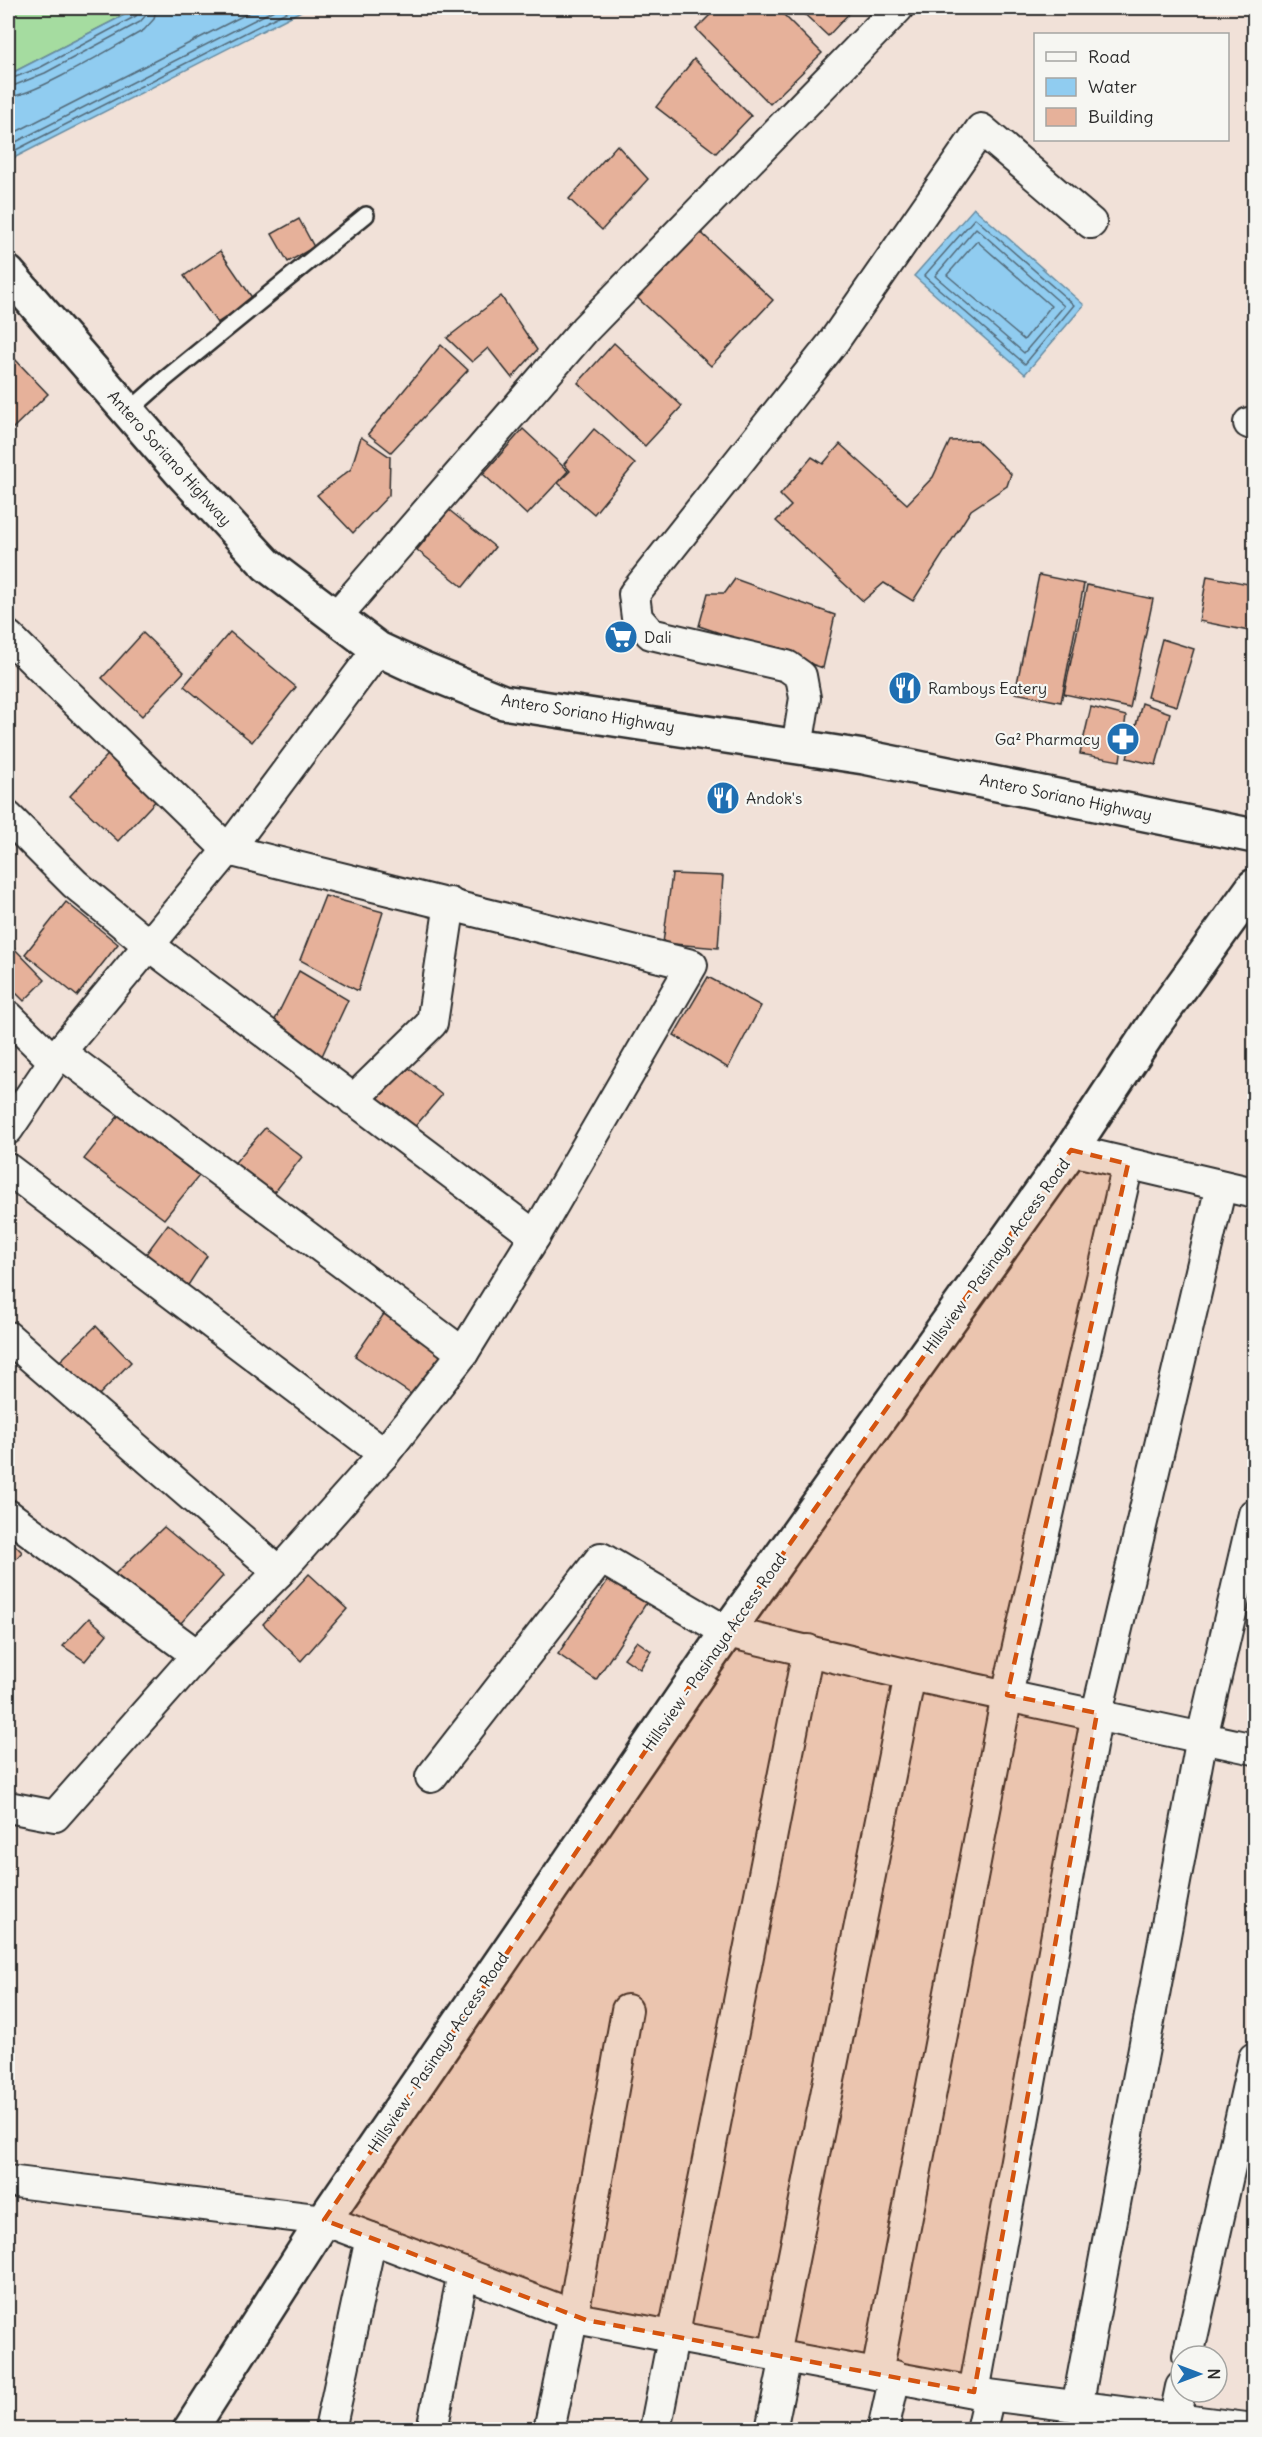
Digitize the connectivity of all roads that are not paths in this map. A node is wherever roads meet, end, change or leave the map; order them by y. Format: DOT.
graph roads {
  1 [pos="898,8"];
  2 [pos="366,215"];
  3 [pos="1091,223"];
  4 [pos="8,273"];
  5 [pos="128,412"];
  6 [pos="335,618"];
  7 [pos="8,636"];
  8 [pos="378,648"];
  9 [pos="797,747"];
  10 [pos="8,817"];
  11 [pos="1254,836"];
  12 [pos="228,850"];
  13 [pos="1254,886"];
  14 [pos="450,903"];
  15 [pos="150,946"];
  16 [pos="8,1016"];
  17 [pos="57,1057"];
  18 [pos="353,1100"];
  19 [pos="8,1129"];
  20 [pos="1071,1150"];
  21 [pos="1128,1164"];
  22 [pos="8,1169"];
  23 [pos="1221,1186"];
  24 [pos="1254,1193"];
  25 [pos="535,1236"];
  26 [pos="8,1337"];
  27 [pos="463,1353"];
  28 [pos="384,1454"];
  29 [pos="1254,1514"];
  30 [pos="8,1515"];
  31 [pos="279,1572"];
  32 [pos="727,1632"];
  33 [pos="808,1650"];
  34 [pos="197,1655"];
  35 [pos="910,1675"];
  36 [pos="1007,1695"];
  37 [pos="1097,1713"];
  38 [pos="1202,1737"];
  39 [pos="1254,1749"];
  40 [pos="431,1777"];
  41 [pos="8,1807"];
  42 [pos="627,2010"];
  43 [pos="1254,2058"];
  44 [pos="8,2181"];
  45 [pos="324,2220"];
  46 [pos="371,2238"];
  47 [pos="463,2273"];
  48 [pos="573,2315"];
  49 [pos="674,2338"];
  50 [pos="1191,2344"];
  51 [pos="780,2356"];
  52 [pos="886,2375"];
  53 [pos="981,2394"];
  54 [pos="1177,2404"];
  55 [pos="1083,2415"];
  56 [pos="1173,2424"];
  57 [pos="1254,2429"];
  58 [pos="190,2430"];
  59 [pos="330,2430"];
  60 [pos="432,2430"];
  61 [pos="549,2430"];
  62 [pos="656,2430"];
  63 [pos="771,2430"];
  64 [pos="883,2430"];
  65 [pos="981,2430"];
  1 -- 6 [label="street"];
  2 -- 5 [label="lane"];
  3 -- 9 [label="street"];
  4 -- 5 [label="street, Antero Soriano Highway"];
  5 -- 6 [label="street, Antero Soriano Highway"];
  6 -- 8 [label="street, Antero Soriano Highway"];
  7 -- 12 [label="street"];
  8 -- 9 [label="street, Antero Soriano Highway"];
  8 -- 12 [label="street"];
  9 -- 11 [label="street, Antero Soriano Highway"];
  10 -- 15 [label="street"];
  12 -- 14 [label="street"];
  12 -- 15 [label="street"];
  13 -- 20 [label="street, Hillsview - Pasinaya Access Road"];
  14 -- 18 [label="street"];
  14 -- 25 [label="street"];
  15 -- 17 [label="street"];
  15 -- 18 [label="street"];
  16 -- 17 [label="street"];
  17 -- 19 [label="street"];
  17 -- 27 [label="street"];
  18 -- 25 [label="street"];
  20 -- 21 [label="street"];
  20 -- 32 [label="street, Hillsview - Pasinaya Access Road"];
  21 -- 23 [label="street"];
  21 -- 36 [label="street"];
  22 -- 28 [label="street"];
  23 -- 24 [label="street"];
  23 -- 37 [label="street"];
  25 -- 27 [label="street"];
  26 -- 31 [label="street"];
  27 -- 28 [label="street"];
  28 -- 31 [label="street"];
  29 -- 38 [label="street"];
  30 -- 34 [label="street"];
  31 -- 34 [label="street"];
  32 -- 33 [label="street"];
  32 -- 40 [label="street"];
  32 -- 45 [label="street, Hillsview - Pasinaya Access Road"];
  33 -- 35 [label="street"];
  33 -- 49 [label="street"];
  34 -- 41 [label="street"];
  35 -- 36 [label="street"];
  35 -- 51 [label="street"];
  36 -- 37 [label="street"];
  36 -- 52 [label="street"];
  37 -- 38 [label="street"];
  37 -- 53 [label="street"];
  38 -- 39 [label="street"];
  38 -- 55 [label="street"];
  42 -- 48 [label="street"];
  43 -- 50 [label="street"];
  44 -- 45 [label="street"];
  45 -- 46 [label="street"];
  45 -- 58 [label="street, Hillsview - Pasinaya Access Road"];
  46 -- 47 [label="street"];
  46 -- 59 [label="street"];
  47 -- 48 [label="street"];
  47 -- 60 [label="street"];
  48 -- 49 [label="street"];
  48 -- 61 [label="street"];
  49 -- 51 [label="street"];
  49 -- 62 [label="street"];
  51 -- 52 [label="street"];
  51 -- 63 [label="street"];
  52 -- 53 [label="street"];
  52 -- 64 [label="street"];
  53 -- 55 [label="street"];
  53 -- 65 [label="street"];
  54 -- 56 [label="street"];
  55 -- 56 [label="street"];
  56 -- 57 [label="street"];
}
